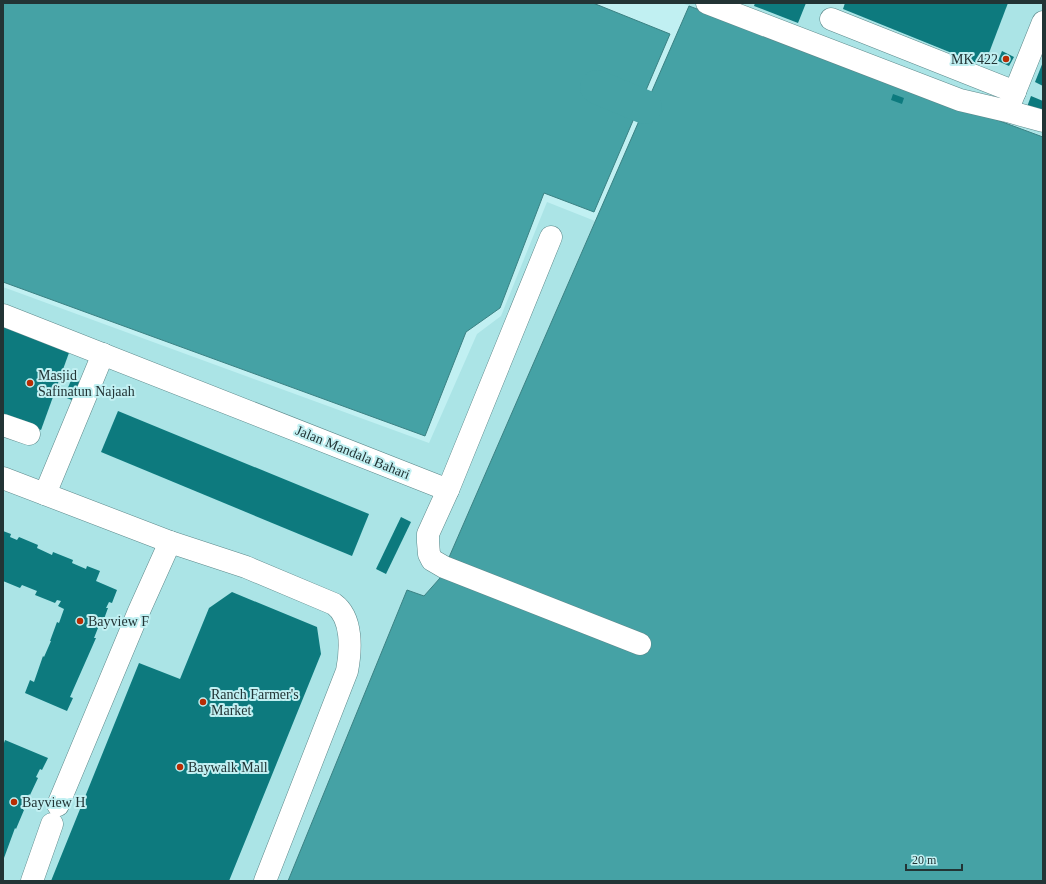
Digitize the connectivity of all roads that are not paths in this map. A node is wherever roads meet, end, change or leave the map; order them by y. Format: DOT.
graph roads {
  1 [pos="707,3"];
  2 [pos="831,19"];
  3 [pos="1043,22"];
  4 [pos="1011,102"];
  5 [pos="1043,121"];
  6 [pos="551,237"];
  7 [pos="3,314"];
  8 [pos="103,354"];
  9 [pos="3,425"];
  10 [pos="29,434"];
  11 [pos="3,478"];
  12 [pos="448,490"];
  13 [pos="45,494"];
  14 [pos="170,542"];
  15 [pos="640,644"];
  16 [pos="32,881"];
  17 [pos="264,881"];
  1 -- 4 [label="lane"];
  2 -- 4 [label="lane"];
  3 -- 4 [label="lane"];
  4 -- 5 [label="lane"];
  6 -- 12 [label="lane"];
  7 -- 8 [label="lane, Jalan Mandala Bahari"];
  8 -- 12 [label="lane, Jalan Mandala Bahari"];
  8 -- 13 [label="lane"];
  9 -- 10 [label="lane"];
  11 -- 13 [label="lane"];
  12 -- 15 [label="lane"];
  13 -- 14 [label="lane"];
  14 -- 16 [label="lane"];
  14 -- 17 [label="lane"];
}
